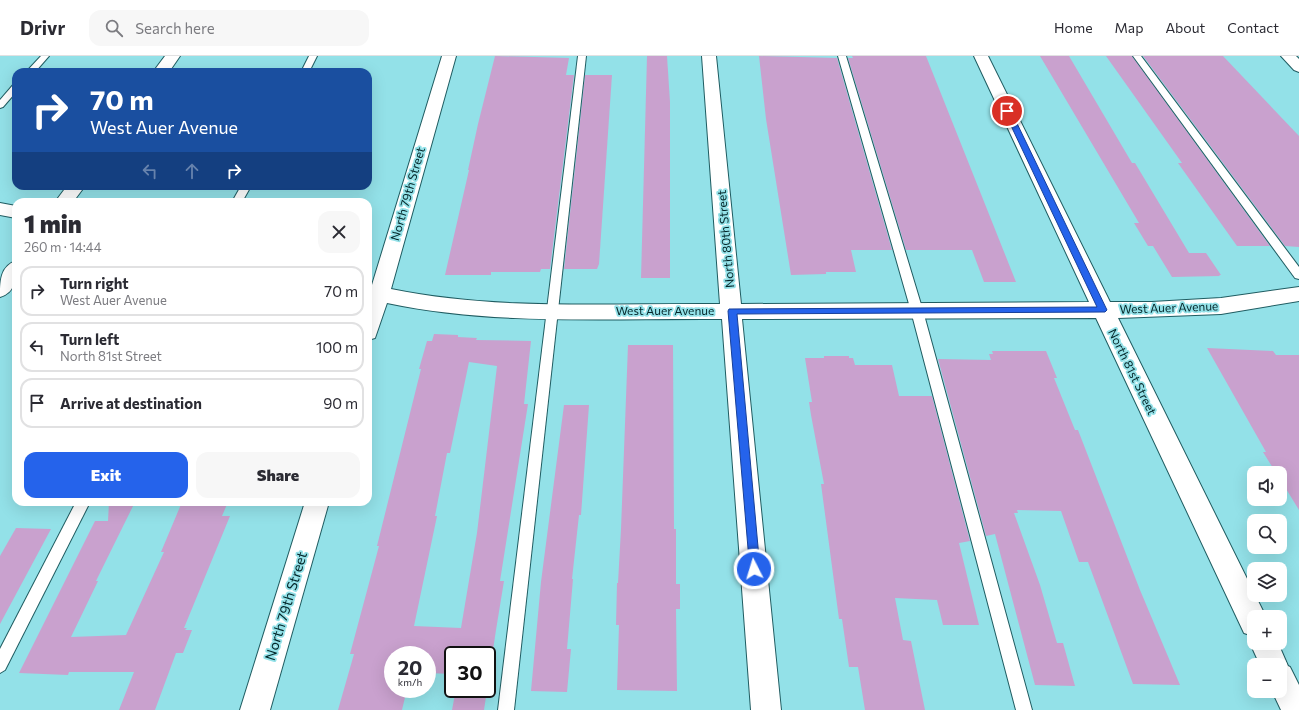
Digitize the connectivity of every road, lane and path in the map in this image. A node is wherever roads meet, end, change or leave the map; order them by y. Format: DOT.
graph roads {
  1 [pos="45,56"];
  2 [pos="173,56"];
  3 [pos="313,56"];
  4 [pos="449,56"];
  5 [pos="582,56"];
  6 [pos="710,56"];
  7 [pos="842,56"];
  8 [pos="981,56"];
  9 [pos="1137,56"];
  10 [pos="1288,56"];
  11 [pos="1299,67"];
  12 [pos="34,68"];
  13 [pos="164,68"];
  14 [pos="307,68"];
  15 [pos="12,92"];
  16 [pos="0,105"];
  17 [pos="0,209"];
  18 [pos="12,211"];
  19 [pos="12,274"];
  20 [pos="1299,275"];
  21 [pos="0,290"];
  22 [pos="374,293"];
  23 [pos="1299,294"];
  24 [pos="372,306"];
  25 [pos="553,310"];
  26 [pos="1102,310"];
  27 [pos="732,311"];
  28 [pos="917,311"];
  29 [pos="81,506"];
  30 [pos="316,506"];
  31 [pos="1248,610"];
  32 [pos="0,665"];
  33 [pos="1287,691"];
  34 [pos="255,710"];
  35 [pos="506,710"];
  36 [pos="766,710"];
  37 [pos="1024,710"];
  38 [pos="1296,710"];
  1 -- 12 [label="lane"];
  2 -- 13 [label="street"];
  3 -- 14 [label="lane"];
  4 -- 22 [label="street, North 79th Street"];
  5 -- 25 [label="lane"];
  6 -- 27 [label="street, North 80th Street"];
  7 -- 28 [label="lane"];
  8 -- 26 [label="street, North 81st Street"];
  9 -- 20 [label="lane"];
  10 -- 11 [label="street"];
  15 -- 16 [label="lane"];
  17 -- 18 [label="street"];
  19 -- 21 [label="street"];
  22 -- 24 [label="street, North 79th Street"];
  22 -- 25 [label="street, West Auer Avenue"];
  23 -- 26 [label="street, West Auer Avenue"];
  25 -- 27 [label="street, West Auer Avenue"];
  25 -- 35 [label="lane"];
  26 -- 28 [label="street, West Auer Avenue"];
  26 -- 31 [label="street, North 81st Street"];
  27 -- 28 [label="street, West Auer Avenue"];
  27 -- 36 [label="street, North 80th Street"];
  28 -- 37 [label="lane"];
  29 -- 32 [label="lane"];
  30 -- 34 [label="street, North 79th Street"];
  33 -- 38 [label="street"];
}
